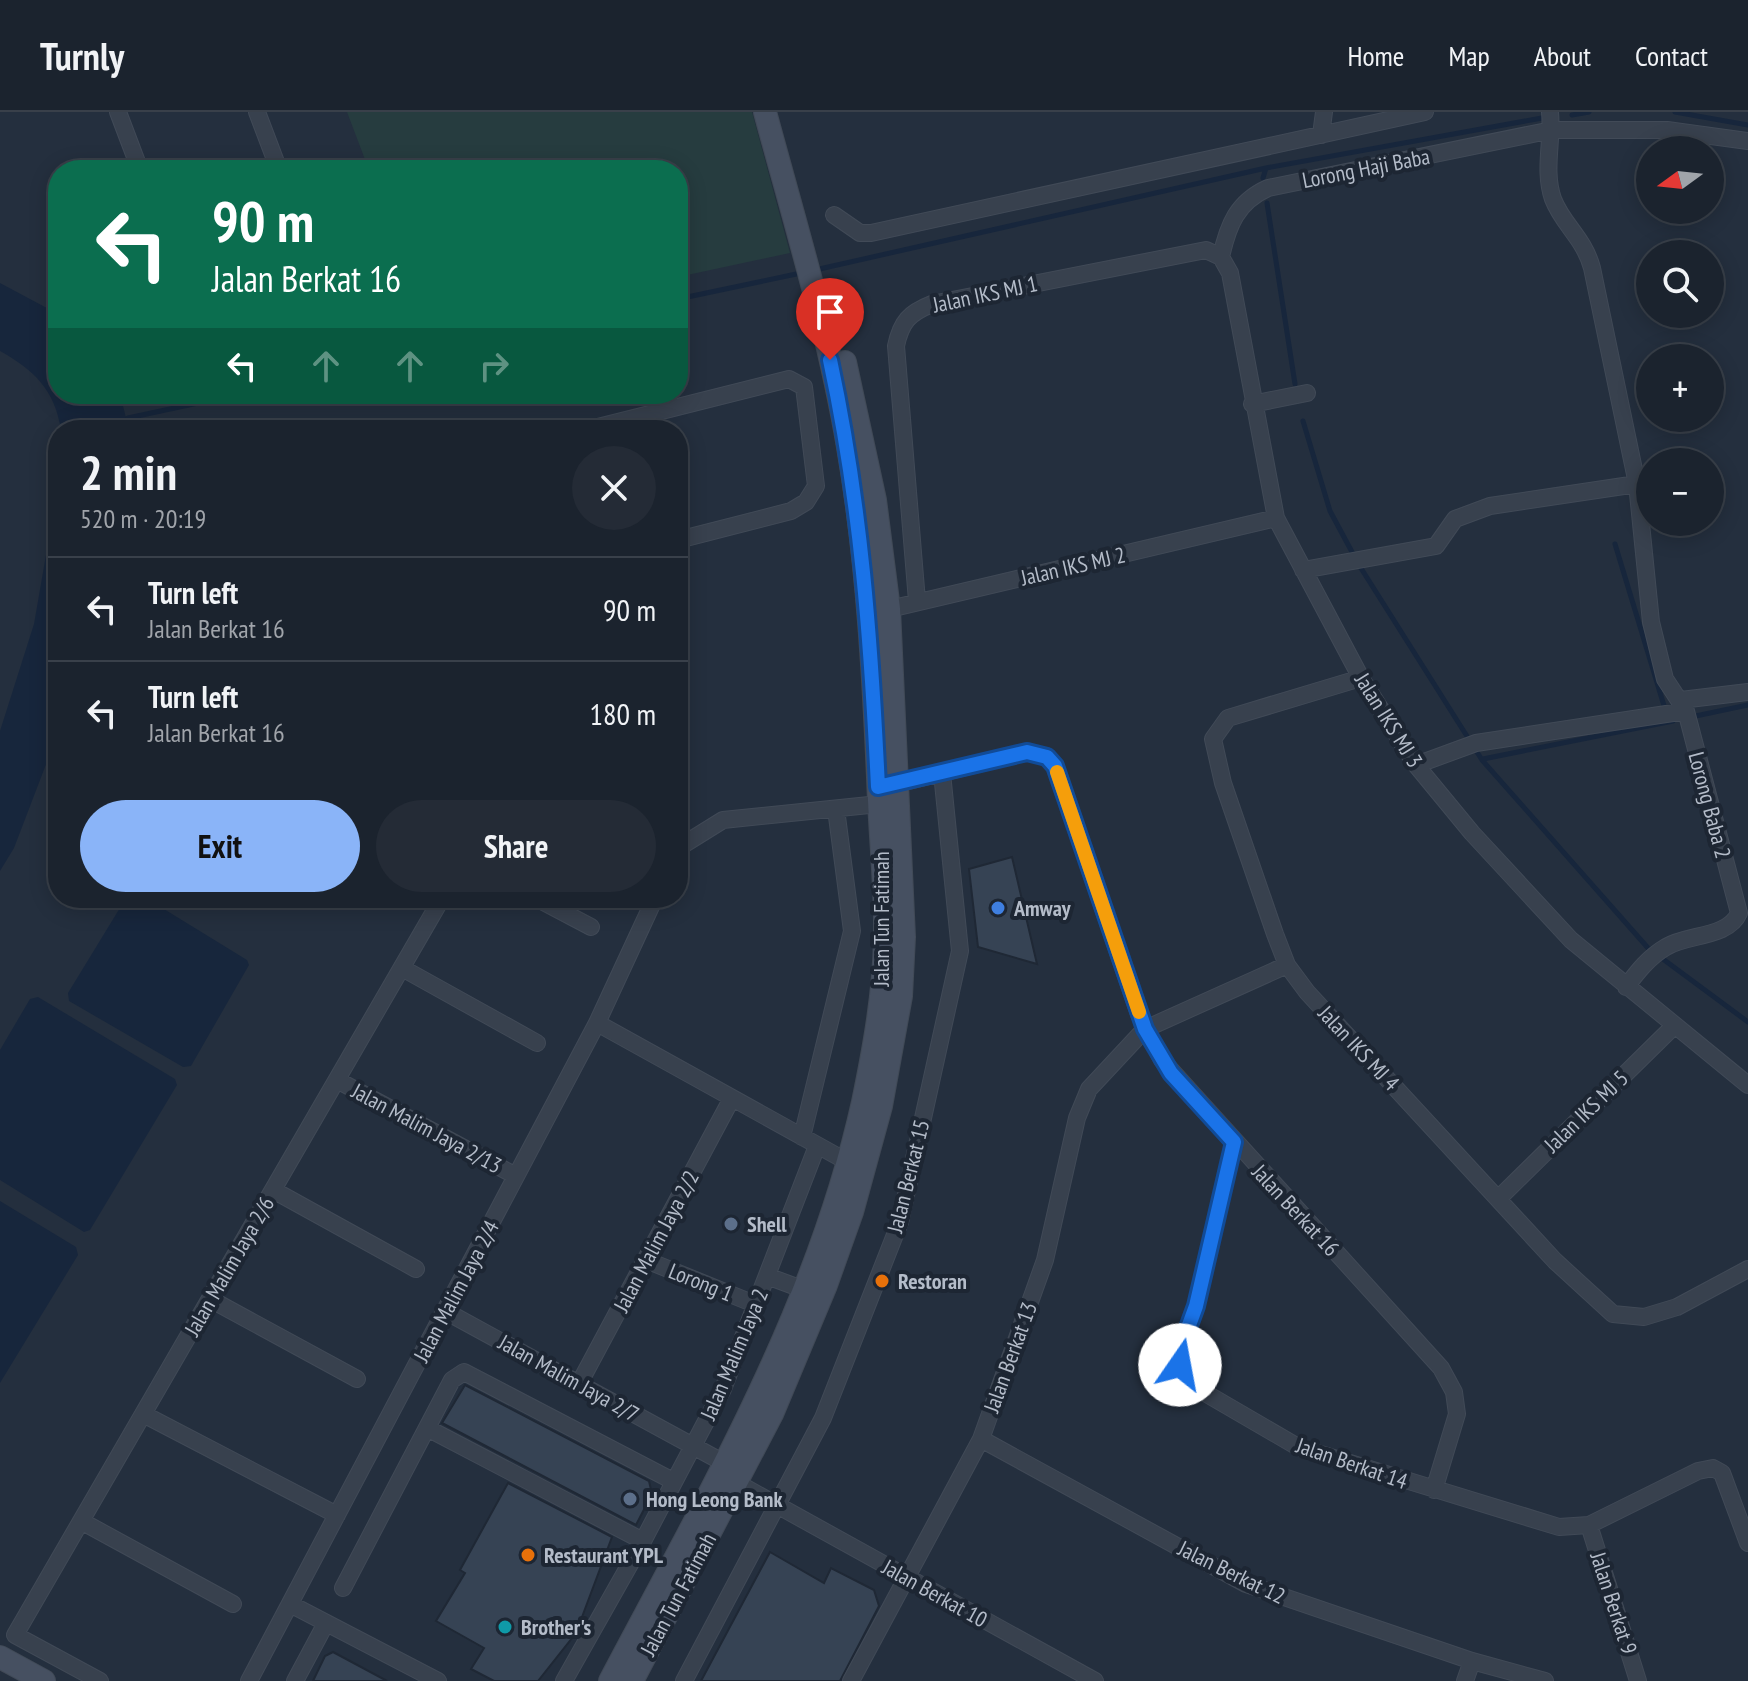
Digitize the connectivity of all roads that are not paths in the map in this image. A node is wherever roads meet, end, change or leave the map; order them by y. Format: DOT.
graph roads {
  1 [pos="118,112"];
  2 [pos="257,112"];
  3 [pos="765,112"];
  4 [pos="779,112"];
  5 [pos="1324,112"];
  6 [pos="1425,112"];
  7 [pos="1550,112"];
  8 [pos="1552,130"];
  9 [pos="1321,135"];
  10 [pos="1748,141"];
  11 [pos="136,160"];
  12 [pos="275,160"];
  13 [pos="834,215"];
  14 [pos="809,247"];
  15 [pos="1214,254"];
  16 [pos="1307,393"];
  17 [pos="1252,404"];
  18 [pos="626,420"];
  19 [pos="1636,479"];
  20 [pos="1636,484"];
  21 [pos="1276,518"];
  22 [pos="1642,536"];
  23 [pos="688,537"];
  24 [pos="1303,570"];
  25 [pos="917,601"];
  26 [pos="879,611"];
  27 [pos="1361,678"];
  28 [pos="1748,692"];
  29 [pos="1684,706"];
  30 [pos="1416,765"];
  31 [pos="942,773"];
  32 [pos="884,792"];
  33 [pos="836,809"];
  34 [pos="688,841"];
  35 [pos="436,908"];
  36 [pos="555,908"];
  37 [pos="650,908"];
  38 [pos="591,927"];
  39 [pos="1287,965"];
  40 [pos="402,968"];
  41 [pos="1626,987"];
  42 [pos="597,1023"];
  43 [pos="1675,1025"];
  44 [pos="1145,1029"];
  45 [pos="537,1043"];
  46 [pos="337,1080"];
  47 [pos="1748,1085"];
  48 [pos="732,1098"];
  49 [pos="802,1137"];
  50 [pos="1234,1142"];
  51 [pos="817,1146"];
  52 [pos="855,1166"];
  53 [pos="516,1176"];
  54 [pos="273,1190"];
  55 [pos="1499,1198"];
  56 [pos="646,1260"];
  57 [pos="416,1269"];
  58 [pos="1748,1269"];
  59 [pos="767,1276"];
  60 [pos="802,1289"];
  61 [pos="210,1299"];
  62 [pos="757,1305"];
  63 [pos="445,1311"];
  64 [pos="357,1379"];
  65 [pos="579,1384"];
  66 [pos="143,1414"];
  67 [pos="427,1428"];
  68 [pos="981,1439"];
  69 [pos="692,1446"];
  70 [pos="731,1473"];
  71 [pos="673,1481"];
  72 [pos="1434,1490"];
  73 [pos="776,1503"];
  74 [pos="337,1515"];
  75 [pos="81,1521"];
  76 [pos="1589,1525"];
  77 [pos="643,1541"];
  78 [pos="1748,1543"];
  79 [pos="907,1577"];
  80 [pos="343,1588"];
  81 [pos="233,1604"];
  82 [pos="290,1604"];
  83 [pos="326,1623"];
  84 [pos="0,1657"];
  85 [pos="1472,1661"];
  86 [pos="44,1681"];
  87 [pos="100,1681"];
  88 [pos="249,1681"];
  89 [pos="295,1681"];
  90 [pos="438,1681"];
  91 [pos="564,1681"];
  92 [pos="610,1681"];
  93 [pos="632,1681"];
  94 [pos="684,1681"];
  95 [pos="851,1681"];
  96 [pos="1095,1681"];
  97 [pos="1465,1681"];
  98 [pos="1545,1681"];
  99 [pos="1638,1681"];
  1 -- 11 [label="street"];
  2 -- 12 [label="street"];
  3 -- 14 [label="main road, Jalan Tun Fatimah"];
  4 -- 14 [label="main road, Jalan Tun Fatimah"];
  5 -- 9 [label="street"];
  6 -- 9 [label="street"];
  7 -- 8 [label="street"];
  8 -- 10 [label="street, Lorong Haji Baba"];
  8 -- 15 [label="street, Lorong Haji Baba"];
  8 -- 19 [label="street"];
  9 -- 13 [label="street"];
  14 -- 26 [label="main road, Jalan Tun Fatimah"];
  15 -- 17 [label="street, Jalan IKS MJ 3"];
  15 -- 25 [label="street, Jalan IKS MJ 1"];
  16 -- 17 [label="street"];
  17 -- 21 [label="street, Jalan IKS MJ 3"];
  18 -- 23 [label="street"];
  20 -- 24 [label="street"];
  21 -- 24 [label="street, Jalan IKS MJ 3"];
  21 -- 25 [label="street, Jalan IKS MJ 2"];
  22 -- 29 [label="street"];
  24 -- 27 [label="street, Jalan IKS MJ 3"];
  25 -- 26 [label="street, Jalan IKS MJ 2"];
  26 -- 32 [label="main road, Jalan Tun Fatimah"];
  27 -- 30 [label="street, Jalan IKS MJ 3"];
  27 -- 39 [label="street, Jalan IKS MJ 4"];
  28 -- 29 [label="street"];
  29 -- 30 [label="street"];
  29 -- 41 [label="street, Lorong Baba 2"];
  30 -- 41 [label="street, Jalan IKS MJ 3"];
  31 -- 32 [label="street, Jalan Berkat 16"];
  31 -- 44 [label="street, Jalan Berkat 16"];
  31 -- 73 [label="street, Jalan Berkat 15"];
  32 -- 33 [label="street, Jalan Berkat 16"];
  32 -- 52 [label="main road, Jalan Tun Fatimah"];
  33 -- 34 [label="street, Jalan Berkat 16"];
  33 -- 49 [label="street"];
  35 -- 40 [label="street, Jalan Malim Jaya 2/6"];
  36 -- 38 [label="street"];
  37 -- 42 [label="street, Jalan Malim Jaya 2/4"];
  39 -- 44 [label="street"];
  39 -- 55 [label="street, Jalan IKS MJ 4"];
  40 -- 45 [label="street"];
  40 -- 46 [label="street, Jalan Malim Jaya 2/6"];
  41 -- 43 [label="street, Jalan IKS MJ 3"];
  42 -- 48 [label="street"];
  42 -- 53 [label="street, Jalan Malim Jaya 2/4"];
  43 -- 47 [label="street, Jalan IKS MJ 3"];
  43 -- 55 [label="street, Jalan IKS MJ 5"];
  44 -- 50 [label="street, Jalan Berkat 16"];
  44 -- 68 [label="street, Jalan Berkat 13"];
  46 -- 53 [label="street, Jalan Malim Jaya 2/13"];
  46 -- 54 [label="street, Jalan Malim Jaya 2/6"];
  48 -- 49 [label="street"];
  48 -- 56 [label="street, Jalan Malim Jaya 2/2"];
  49 -- 51 [label="street"];
  50 -- 72 [label="street, Jalan Berkat 16"];
  50 -- 72 [label="street, Jalan Berkat 14"];
  51 -- 52 [label="street"];
  51 -- 59 [label="street, Jalan Malim Jaya 2"];
  52 -- 60 [label="main road, Jalan Tun Fatimah"];
  52 -- 70 [label="main road, Jalan Tun Fatimah"];
  53 -- 63 [label="street, Jalan Malim Jaya 2/4"];
  54 -- 57 [label="street"];
  54 -- 61 [label="street, Jalan Malim Jaya 2/6"];
  55 -- 58 [label="street, Jalan IKS MJ 4"];
  56 -- 62 [label="street, Lorong 1"];
  56 -- 65 [label="street, Jalan Malim Jaya 2/2"];
  59 -- 60 [label="street"];
  59 -- 62 [label="street, Jalan Malim Jaya 2"];
  60 -- 70 [label="main road, Jalan Tun Fatimah"];
  61 -- 64 [label="street"];
  61 -- 66 [label="street, Jalan Malim Jaya 2/6"];
  62 -- 69 [label="street, Jalan Malim Jaya 2"];
  63 -- 65 [label="street, Jalan Malim Jaya 2/7"];
  63 -- 74 [label="street, Jalan Malim Jaya 2/4"];
  65 -- 69 [label="street, Jalan Malim Jaya 2/7"];
  66 -- 74 [label="street"];
  66 -- 75 [label="street, Jalan Malim Jaya 2/6"];
  67 -- 71 [label="street"];
  67 -- 77 [label="street"];
  67 -- 80 [label="street"];
  68 -- 79 [label="street, Jalan Berkat 13"];
  68 -- 85 [label="street, Jalan Berkat 12"];
  69 -- 70 [label="street, Jalan Malim Jaya 2/7"];
  69 -- 71 [label="street, Jalan Malim Jaya 2"];
  70 -- 73 [label="street, Jalan Berkat 10"];
  70 -- 92 [label="main road, Jalan Tun Fatimah"];
  70 -- 93 [label="main road, Jalan Tun Fatimah"];
  71 -- 77 [label="street, Jalan Malim Jaya 2"];
  72 -- 76 [label="street, Jalan Berkat 14"];
  73 -- 79 [label="street, Jalan Berkat 10"];
  73 -- 94 [label="street, Jalan Berkat 15"];
  74 -- 82 [label="street, Jalan Malim Jaya 2/4"];
  75 -- 81 [label="street"];
  75 -- 87 [label="street, Jalan Malim Jaya 2/6"];
  76 -- 78 [label="street, Jalan Berkat 14"];
  76 -- 99 [label="street, Jalan Berkat 9"];
  77 -- 91 [label="street, Jalan Malim Jaya 2"];
  79 -- 95 [label="street, Jalan Berkat 13"];
  79 -- 96 [label="street, Jalan Berkat 10"];
  82 -- 83 [label="street"];
  82 -- 88 [label="street, Jalan Malim Jaya 2/4"];
  83 -- 89 [label="street"];
  83 -- 90 [label="street"];
  84 -- 86 [label="main road"];
  85 -- 97 [label="street"];
  85 -- 98 [label="street, Jalan Berkat 12"];
}
